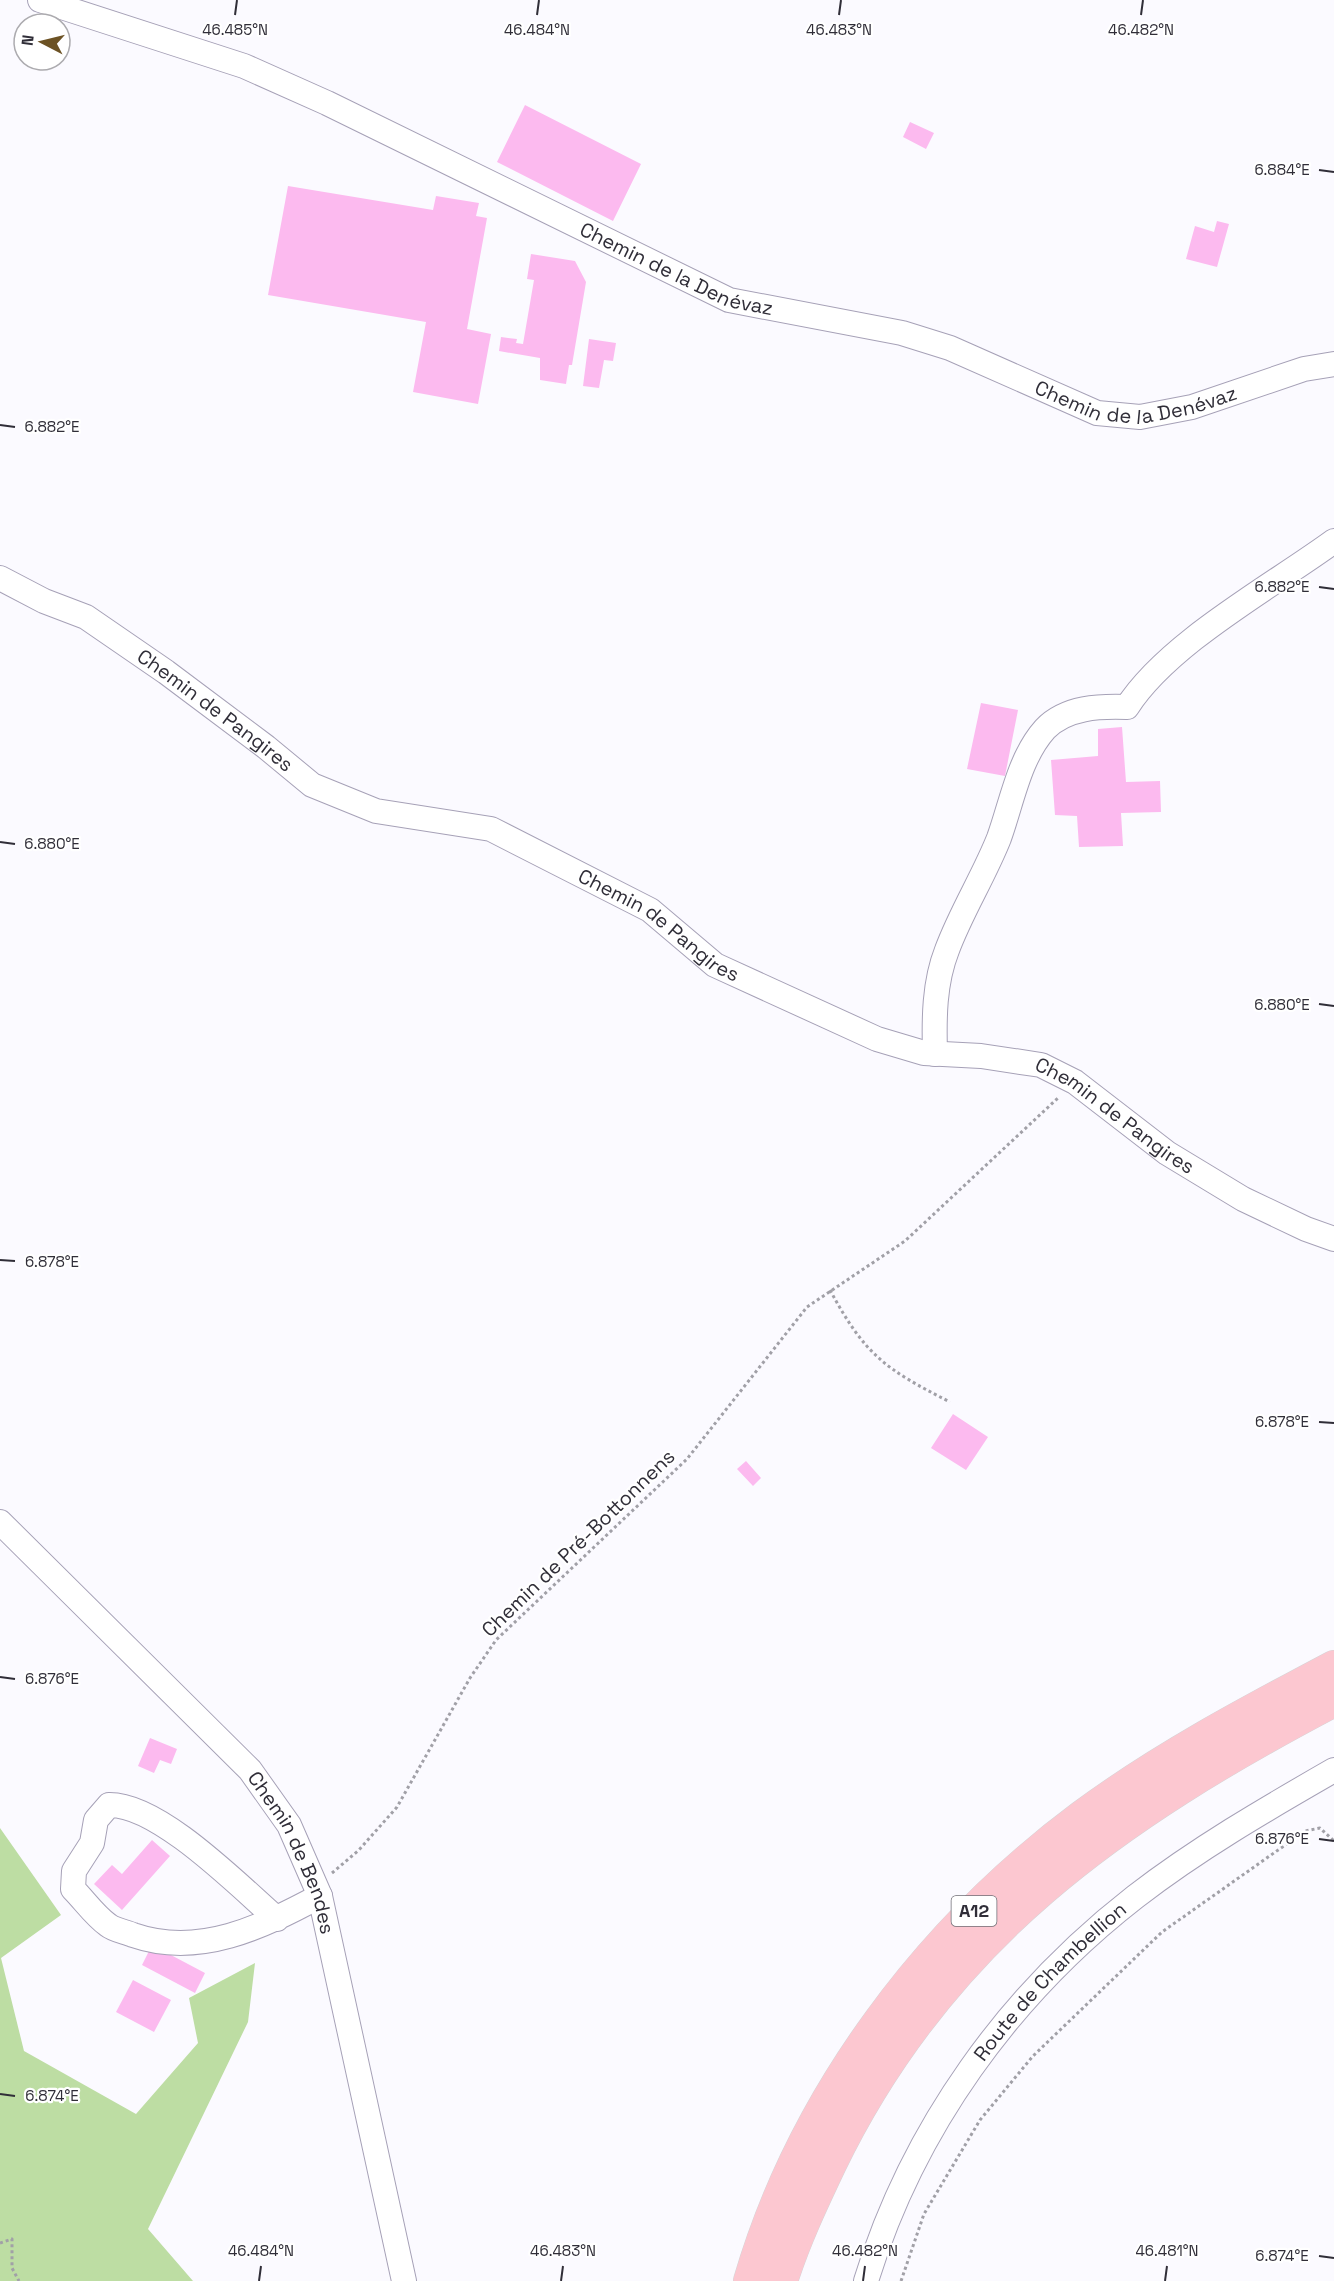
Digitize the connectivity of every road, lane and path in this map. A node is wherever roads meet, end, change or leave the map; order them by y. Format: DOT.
graph roads {
  1 [pos="40,0"];
  2 [pos="1334,364"];
  3 [pos="1334,541"];
  4 [pos="0,579"];
  5 [pos="934,1054"];
  6 [pos="1076,1082"];
  7 [pos="1334,1239"];
  8 [pos="830,1290"];
  9 [pos="950,1402"];
  10 [pos="0,1522"];
  11 [pos="1334,1667"];
  12 [pos="1334,1700"];
  13 [pos="1332,1777"];
  14 [pos="1334,1841"];
  15 [pos="318,1888"];
  16 [pos="277,1919"];
  17 [pos="0,2242"];
  18 [pos="19,2281"];
  19 [pos="404,2281"];
  20 [pos="750,2281"];
  21 [pos="781,2281"];
  22 [pos="866,2281"];
  23 [pos="901,2281"];
  1 -- 2 [label="street, Chemin de la Denévaz"];
  3 -- 5 [label="street"];
  4 -- 5 [label="street, Chemin de Pangires"];
  5 -- 6 [label="street, Chemin de Pangires"];
  6 -- 7 [label="street, Chemin de Pangires"];
  6 -- 8 [label="path, Chemin de Pré-Bottonnens"];
  8 -- 9 [label="path"];
  8 -- 15 [label="path, Chemin de Pré-Bottonnens"];
  10 -- 15 [label="street, Chemin de Bendes"];
  11 -- 20 [label="highway, A12"];
  12 -- 21 [label="highway, A12"];
  13 -- 22 [label="street, Route de Chambellion"];
  14 -- 23 [label="path"];
  15 -- 16 [label="street"];
  15 -- 19 [label="street, Chemin de Bendes"];
  16 -- 16 [label="street"];
  17 -- 18 [label="path"];
}
